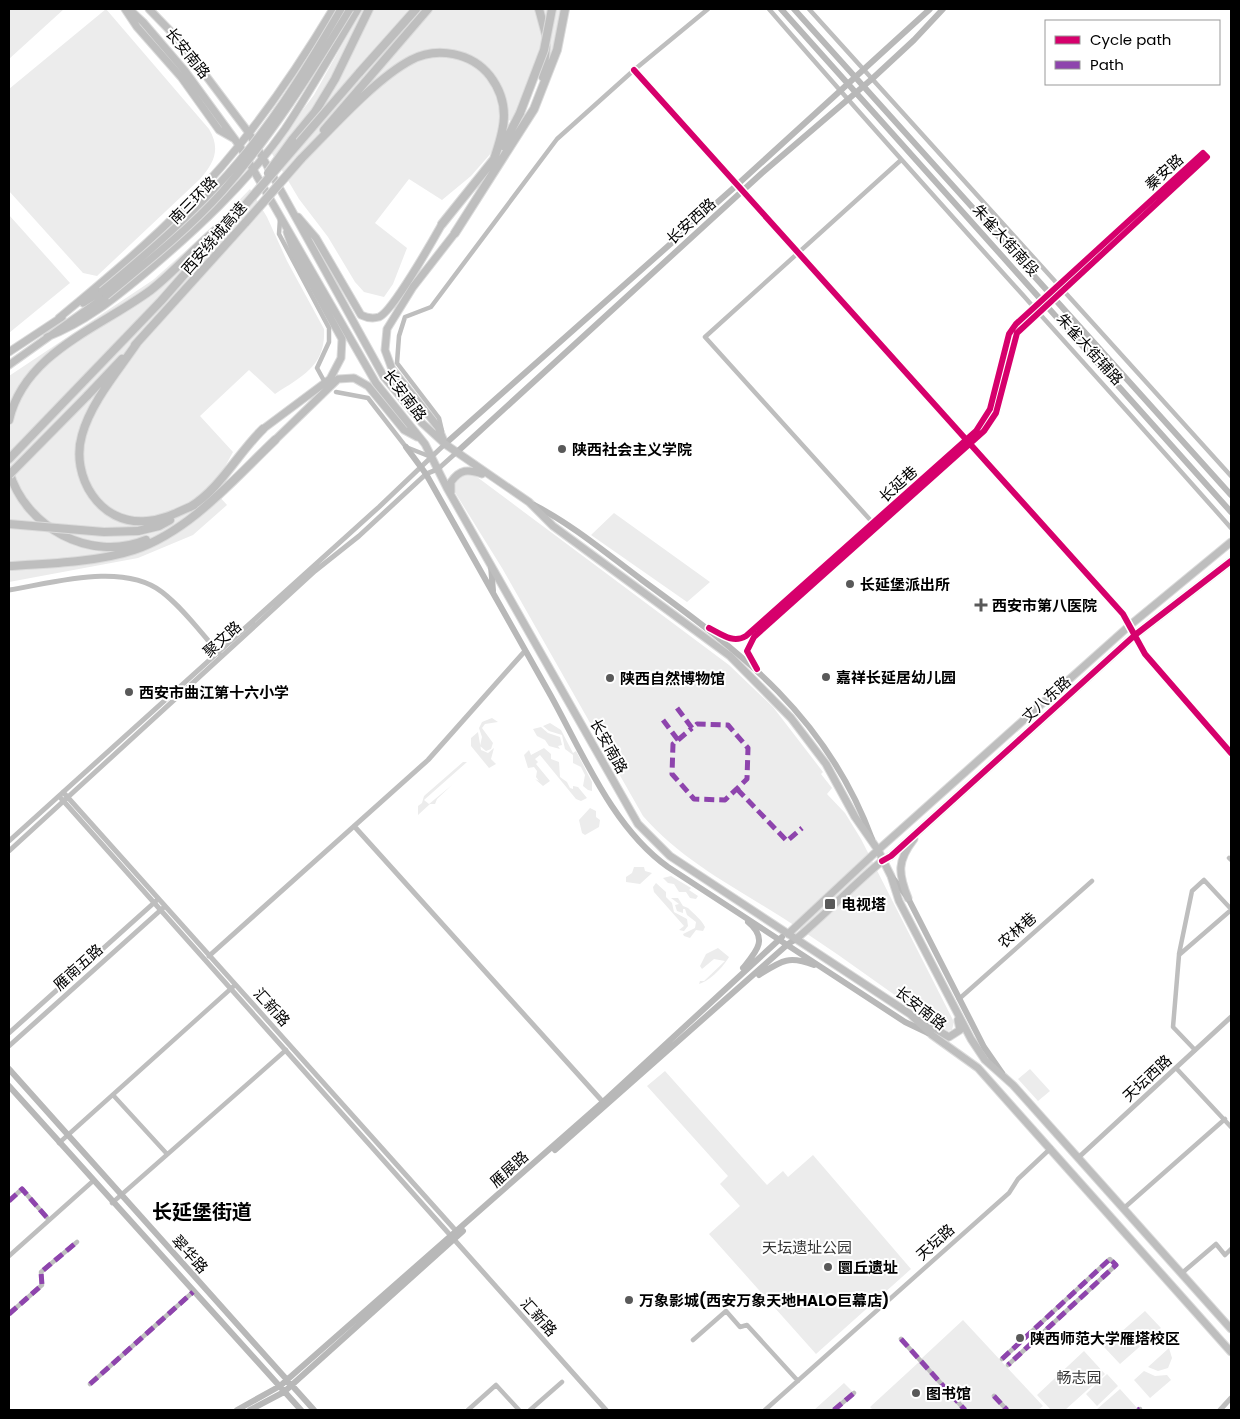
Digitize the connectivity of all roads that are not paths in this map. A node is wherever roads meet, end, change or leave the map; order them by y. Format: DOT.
graph roads {
  1 [pos="127,9"];
  2 [pos="149,9"];
  3 [pos="333,9"];
  4 [pos="341,9"];
  5 [pos="350,9"];
  6 [pos="358,9"];
  7 [pos="369,9"];
  8 [pos="416,9"];
  9 [pos="428,9"];
  10 [pos="539,9"];
  11 [pos="552,9"];
  12 [pos="564,9"];
  13 [pos="708,9"];
  14 [pos="769,9"];
  15 [pos="781,9"];
  16 [pos="794,9"];
  17 [pos="809,9"];
  18 [pos="930,9"];
  19 [pos="943,9"];
  20 [pos="864,68"];
  21 [pos="634,70"];
  22 [pos="855,76"];
  23 [pos="873,78"];
  24 [pos="847,84"];
  25 [pos="863,86"];
  26 [pos="840,91"];
  27 [pos="856,92"];
  28 [pos="847,101"];
  29 [pos="519,131"];
  30 [pos="249,133"];
  31 [pos="237,142"];
  32 [pos="262,158"];
  33 [pos="300,159"];
  34 [pos="901,160"];
  35 [pos="493,162"];
  36 [pos="253,169"];
  37 [pos="738,184"];
  38 [pos="257,191"];
  39 [pos="743,191"];
  40 [pos="289,208"];
  41 [pos="240,211"];
  42 [pos="281,215"];
  43 [pos="442,224"];
  44 [pos="455,233"];
  45 [pos="798,253"];
  46 [pos="1057,286"];
  47 [pos="1062,290"];
  48 [pos="104,293"];
  49 [pos="1052,295"];
  50 [pos="1045,302"];
  51 [pos="1034,306"];
  52 [pos="1039,311"];
  53 [pos="59,318"];
  54 [pos="47,338"];
  55 [pos="137,343"];
  56 [pos="9,352"];
  57 [pos="9,365"];
  58 [pos="323,379"];
  59 [pos="336,392"];
  60 [pos="9,420"];
  61 [pos="264,429"];
  62 [pos="421,439"];
  63 [pos="275,440"];
  64 [pos="968,442"];
  65 [pos="445,444"];
  66 [pos="406,447"];
  67 [pos="457,452"];
  68 [pos="432,457"];
  69 [pos="9,459"];
  70 [pos="422,467"];
  71 [pos="438,469"];
  72 [pos="9,471"];
  73 [pos="426,474"];
  74 [pos="9,475"];
  75 [pos="1231,476"];
  76 [pos="494,478"];
  77 [pos="1231,495"];
  78 [pos="455,502"];
  79 [pos="529,502"];
  80 [pos="194,505"];
  81 [pos="1231,512"];
  82 [pos="188,520"];
  83 [pos="873,523"];
  84 [pos="9,524"];
  85 [pos="1231,528"];
  86 [pos="1231,542"];
  87 [pos="1231,561"];
  88 [pos="491,565"];
  89 [pos="9,566"];
  90 [pos="9,590"];
  91 [pos="494,594"];
  92 [pos="1129,626"];
  93 [pos="709,628"];
  94 [pos="1135,635"];
  95 [pos="525,651"];
  96 [pos="220,654"];
  97 [pos="757,669"];
  98 [pos="1231,754"];
  99 [pos="63,792"];
  100 [pos="58,796"];
  101 [pos="65,799"];
  102 [pos="928,822"];
  103 [pos="354,826"];
  104 [pos="9,841"];
  105 [pos="873,842"];
  106 [pos="878,850"];
  107 [pos="9,851"];
  108 [pos="882,860"];
  109 [pos="891,876"];
  110 [pos="1092,881"];
  111 [pos="908,898"];
  112 [pos="156,901"];
  113 [pos="162,908"];
  114 [pos="1231,910"];
  115 [pos="736,912"];
  116 [pos="788,934"];
  117 [pos="780,939"];
  118 [pos="796,939"];
  119 [pos="788,944"];
  120 [pos="210,956"];
  121 [pos="1178,956"];
  122 [pos="825,969"];
  123 [pos="731,985"];
  124 [pos="233,986"];
  125 [pos="741,987"];
  126 [pos="959,999"];
  127 [pos="957,1013"];
  128 [pos="910,1014"];
  129 [pos="1231,1017"];
  130 [pos="1226,1021"];
  131 [pos="1231,1027"];
  132 [pos="9,1033"];
  133 [pos="932,1036"];
  134 [pos="9,1046"];
  135 [pos="286,1050"];
  136 [pos="1195,1050"];
  137 [pos="1176,1068"];
  138 [pos="9,1069"];
  139 [pos="1013,1085"];
  140 [pos="9,1086"];
  141 [pos="113,1095"];
  142 [pos="603,1102"];
  143 [pos="1225,1119"];
  144 [pos="1231,1127"];
  145 [pos="67,1136"];
  146 [pos="59,1143"];
  147 [pos="1051,1148"];
  148 [pos="167,1154"];
  149 [pos="1079,1157"];
  150 [pos="92,1181"];
  151 [pos="121,1196"];
  152 [pos="9,1201"];
  153 [pos="112,1203"];
  154 [pos="1124,1208"];
  155 [pos="49,1220"];
  156 [pos="457,1232"];
  157 [pos="452,1237"];
  158 [pos="77,1242"];
  159 [pos="1231,1250"];
  160 [pos="9,1256"];
  161 [pos="1182,1273"];
  162 [pos="194,1292"];
  163 [pos="9,1314"];
  164 [pos="1231,1329"];
  165 [pos="900,1339"];
  166 [pos="693,1340"];
  167 [pos="1231,1352"];
  168 [pos="1002,1359"];
  169 [pos="1008,1365"];
  170 [pos="798,1381"];
  171 [pos="562,1382"];
  172 [pos="289,1383"];
  173 [pos="90,1384"];
  174 [pos="282,1389"];
  175 [pos="854,1393"];
  176 [pos="994,1396"];
  177 [pos="1231,1398"];
  178 [pos="959,1403"];
  179 [pos="953,1408"];
  180 [pos="236,1410"];
  181 [pos="250,1410"];
  182 [pos="302,1410"];
  183 [pos="314,1410"];
  184 [pos="468,1410"];
  185 [pos="519,1410"];
  186 [pos="530,1410"];
  187 [pos="606,1410"];
  188 [pos="765,1410"];
  189 [pos="834,1410"];
  190 [pos="965,1410"];
  191 [pos="1007,1410"];
  192 [pos="1220,1410"];
  1 -- 31 [label="main road, 长安南路"];
  2 -- 30 [label="main road, 长安南路"];
  3 -- 30 [label="main road"];
  4 -- 48 [label="main road, 南三环路, bridge"];
  5 -- 48 [label="main road, 南三环路, bridge"];
  6 -- 32 [label="main road"];
  7 -- 38 [label="highway, bridge"];
  8 -- 38 [label="highway, 西安绕城高速, bridge"];
  9 -- 33 [label="highway, 西安绕城高速"];
  10 -- 29 [label="highway, bridge"];
  11 -- 35 [label="highway, bridge"];
  12 -- 29 [label="highway"];
  13 -- 21 [label="street"];
  14 -- 26 [label="street, 朱雀大街辅路"];
  15 -- 24 [label="main road, 朱雀大街南段"];
  16 -- 22 [label="main road, 朱雀大街南段"];
  17 -- 20 [label="street, 朱雀大街辅路"];
  18 -- 20 [label="main road, 长安西路"];
  19 -- 23 [label="main road, 长安西路"];
  20 -- 22 [label="main road, 长安西路"];
  20 -- 23 [label="street, 朱雀大街辅路"];
  21 -- 37 [label="street"];
  21 -- 65 [label="street"];
  22 -- 24 [label="main road, 长安西路"];
  22 -- 25 [label="main road, 朱雀大街南段"];
  23 -- 25 [label="main road, 长安西路"];
  23 -- 46 [label="street, 朱雀大街辅路"];
  24 -- 26 [label="main road, 长安西路"];
  24 -- 27 [label="main road, 朱雀大街南段"];
  25 -- 27 [label="main road, 长安西路"];
  25 -- 49 [label="main road, 朱雀大街南段"];
  26 -- 28 [label="street, 朱雀大街辅路"];
  26 -- 37 [label="main road, 长安西路"];
  27 -- 28 [label="main road, 长安西路"];
  27 -- 50 [label="main road, 朱雀大街南段"];
  28 -- 34 [label="street, 朱雀大街辅路"];
  28 -- 39 [label="main road, 长安西路"];
  29 -- 44 [label="highway"];
  30 -- 31 [label="main road"];
  30 -- 32 [label="main road, 长安南路"];
  31 -- 36 [label="main road, 长安南路"];
  31 -- 53 [label="main road"];
  32 -- 36 [label="main road"];
  32 -- 40 [label="main road, 长安南路"];
  33 -- 35 [label="highway"];
  33 -- 55 [label="highway, 西安绕城高速, bridge"];
  34 -- 45 [label="street"];
  34 -- 51 [label="street, 朱雀大街辅路"];
  35 -- 43 [label="highway"];
  36 -- 42 [label="main road, 长安南路"];
  36 -- 54 [label="main road"];
  37 -- 39 [label="street"];
  37 -- 65 [label="main road, 长安西路"];
  38 -- 41 [label="highway, 西安绕城高速, bridge"];
  39 -- 45 [label="street"];
  39 -- 67 [label="main road, 长安西路"];
  40 -- 43 [label="main road"];
  40 -- 65 [label="main road, 长安南路"];
  41 -- 60 [label="highway"];
  41 -- 69 [label="highway, 西安绕城高速"];
  42 -- 58 [label="street"];
  42 -- 61 [label="main road"];
  42 -- 62 [label="main road, 长安南路"];
  44 -- 65 [label="main road"];
  45 -- 64 [label="street"];
  45 -- 83 [label="street"];
  46 -- 47 [label="street, 朱雀大街辅路"];
  46 -- 47 [label="street, 秦安路"];
  46 -- 49 [label="street, 秦安路"];
  47 -- 49 [label="street, 秦安路"];
  47 -- 75 [label="street, 朱雀大街辅路"];
  48 -- 53 [label="main road, 南三环路"];
  48 -- 54 [label="main road, 南三环路"];
  49 -- 50 [label="street, 长延巷"];
  49 -- 77 [label="main road, 朱雀大街南段"];
  50 -- 51 [label="street, 长延巷"];
  50 -- 52 [label="street, 长延巷"];
  50 -- 81 [label="main road, 朱雀大街南段"];
  51 -- 52 [label="street, 朱雀大街辅路"];
  51 -- 64 [label="street, 长延巷"];
  52 -- 64 [label="street, 长延巷"];
  52 -- 85 [label="street, 朱雀大街辅路"];
  53 -- 56 [label="main road, 南三环路"];
  54 -- 57 [label="main road, 南三环路"];
  55 -- 74 [label="highway, 西安绕城高速, bridge"];
  55 -- 80 [label="highway"];
  59 -- 66 [label="street"];
  61 -- 80 [label="highway"];
  62 -- 63 [label="main road"];
  62 -- 68 [label="main road, 长安南路"];
  63 -- 82 [label="highway"];
  64 -- 83 [label="street, 长延巷"];
  64 -- 92 [label="street"];
  64 -- 97 [label="street, 长延巷"];
  65 -- 67 [label="main road, 长安南路"];
  65 -- 68 [label="street, 聚文路"];
  66 -- 68 [label="street"];
  66 -- 70 [label="main road"];
  67 -- 71 [label="street, 聚文路"];
  67 -- 76 [label="main road, 长安南路"];
  68 -- 70 [label="street, 聚文路"];
  68 -- 71 [label="main road, 长安南路"];
  70 -- 73 [label="main road"];
  70 -- 96 [label="street, 聚文路"];
  71 -- 73 [label="street, 聚文路"];
  71 -- 78 [label="main road, 长安南路"];
  72 -- 82 [label="highway, bridge"];
  73 -- 91 [label="main road"];
  73 -- 96 [label="street, 聚文路"];
  76 -- 78 [label="main road"];
  76 -- 79 [label="main road, 长安南路"];
  78 -- 88 [label="main road, 长安南路"];
  79 -- 93 [label="main road"];
  79 -- 105 [label="main road, 长安南路"];
  80 -- 84 [label="highway, bridge"];
  82 -- 89 [label="highway"];
  83 -- 93 [label="street, 长延巷"];
  86 -- 92 [label="main road, 丈八东路"];
  87 -- 94 [label="main road, 丈八东路"];
  88 -- 91 [label="main road"];
  88 -- 116 [label="main road, 长安南路"];
  90 -- 96 [label="street"];
  91 -- 95 [label="main road"];
  92 -- 94 [label="street"];
  92 -- 106 [label="main road, 丈八东路"];
  93 -- 97 [label="main road"];
  94 -- 98 [label="street"];
  94 -- 102 [label="main road, 丈八东路"];
  95 -- 103 [label="street"];
  95 -- 115 [label="main road"];
  96 -- 99 [label="street, 聚文路"];
  96 -- 101 [label="street, 聚文路"];
  97 -- 105 [label="main road"];
  99 -- 100 [label="street, 聚文路"];
  99 -- 101 [label="street, 汇新路"];
  100 -- 101 [label="street, 汇新路"];
  100 -- 104 [label="street, 聚文路"];
  101 -- 107 [label="street, 聚文路"];
  101 -- 112 [label="street, 汇新路"];
  102 -- 108 [label="main road, 丈八东路"];
  102 -- 111 [label="main road"];
  103 -- 120 [label="street"];
  103 -- 142 [label="street"];
  105 -- 106 [label="main road, 长安南路"];
  106 -- 108 [label="main road, 长安南路"];
  106 -- 116 [label="main road, 丈八东路"];
  108 -- 109 [label="main road, 长安南路"];
  108 -- 118 [label="main road, 丈八东路"];
  109 -- 111 [label="main road"];
  109 -- 127 [label="main road, 长安南路"];
  110 -- 126 [label="street, 农林巷"];
  111 -- 126 [label="main road"];
  112 -- 113 [label="street, 汇新路"];
  112 -- 132 [label="street, 雁南五路"];
  113 -- 120 [label="street, 汇新路"];
  113 -- 124 [label="street, 汇新路"];
  113 -- 134 [label="street, 雁南五路"];
  114 -- 121 [label="street"];
  114 -- 121 [label="street"];
  115 -- 117 [label="main road"];
  115 -- 123 [label="main road"];
  116 -- 117 [label="main road, 雁展路"];
  116 -- 118 [label="main road, 长安南路"];
  117 -- 119 [label="main road"];
  117 -- 123 [label="main road, 雁展路"];
  118 -- 119 [label="main road, 雁展路"];
  118 -- 128 [label="main road, 长安南路"];
  119 -- 122 [label="main road"];
  119 -- 125 [label="main road, 雁展路"];
  120 -- 124 [label="street, 汇新路"];
  121 -- 136 [label="street"];
  122 -- 125 [label="main road"];
  122 -- 133 [label="main road"];
  123 -- 142 [label="main road, 雁展路"];
  124 -- 135 [label="street, 汇新路"];
  124 -- 141 [label="street"];
  124 -- 156 [label="street, 汇新路"];
  125 -- 157 [label="main road, 雁展路"];
  126 -- 139 [label="main road"];
  127 -- 128 [label="main road"];
  127 -- 139 [label="main road, 长安南路"];
  128 -- 133 [label="main road, 长安南路"];
  129 -- 130 [label="street, 天坛西路"];
  130 -- 131 [label="street"];
  130 -- 136 [label="street, 天坛西路"];
  133 -- 147 [label="main road, 长安南路"];
  135 -- 148 [label="street"];
  135 -- 157 [label="street, 汇新路"];
  136 -- 137 [label="street, 天坛西路"];
  137 -- 143 [label="street"];
  137 -- 149 [label="street, 天坛西路"];
  138 -- 145 [label="main road, 翠华路"];
  139 -- 149 [label="main road, 长安南路"];
  140 -- 146 [label="main road, 翠华路"];
  141 -- 145 [label="street"];
  141 -- 148 [label="street"];
  142 -- 156 [label="main road, 雁展路"];
  143 -- 144 [label="street"];
  143 -- 154 [label="street"];
  145 -- 146 [label="street"];
  145 -- 151 [label="main road, 翠华路"];
  146 -- 150 [label="main road, 翠华路"];
  147 -- 167 [label="main road, 长安南路"];
  147 -- 170 [label="street, 天坛路"];
  148 -- 151 [label="street"];
  149 -- 154 [label="main road, 长安南路"];
  150 -- 153 [label="main road, 翠华路"];
  150 -- 155 [label="street"];
  151 -- 153 [label="street"];
  151 -- 172 [label="main road, 翠华路"];
  152 -- 155 [label="street"];
  153 -- 162 [label="main road, 翠华路"];
  154 -- 161 [label="main road, 长安南路"];
  155 -- 160 [label="street"];
  156 -- 157 [label="main road, 雁展路"];
  157 -- 172 [label="main road, 雁展路"];
  157 -- 187 [label="street, 汇新路"];
  158 -- 163 [label="street"];
  159 -- 161 [label="street"];
  161 -- 164 [label="main road, 长安南路"];
  162 -- 173 [label="street"];
  162 -- 174 [label="main road, 翠华路"];
  165 -- 178 [label="street"];
  166 -- 170 [label="street"];
  168 -- 169 [label="street"];
  170 -- 188 [label="street, 天坛路"];
  171 -- 186 [label="street"];
  172 -- 174 [label="main road, 雁展路"];
  172 -- 183 [label="main road, 翠华路"];
  174 -- 180 [label="main road, 雁展路"];
  174 -- 181 [label="main road, 雁展路"];
  174 -- 182 [label="main road, 翠华路"];
  175 -- 189 [label="street"];
  176 -- 191 [label="street"];
  177 -- 192 [label="street"];
  178 -- 179 [label="street"];
  178 -- 190 [label="street"];
  184 -- 185 [label="street"];
}
